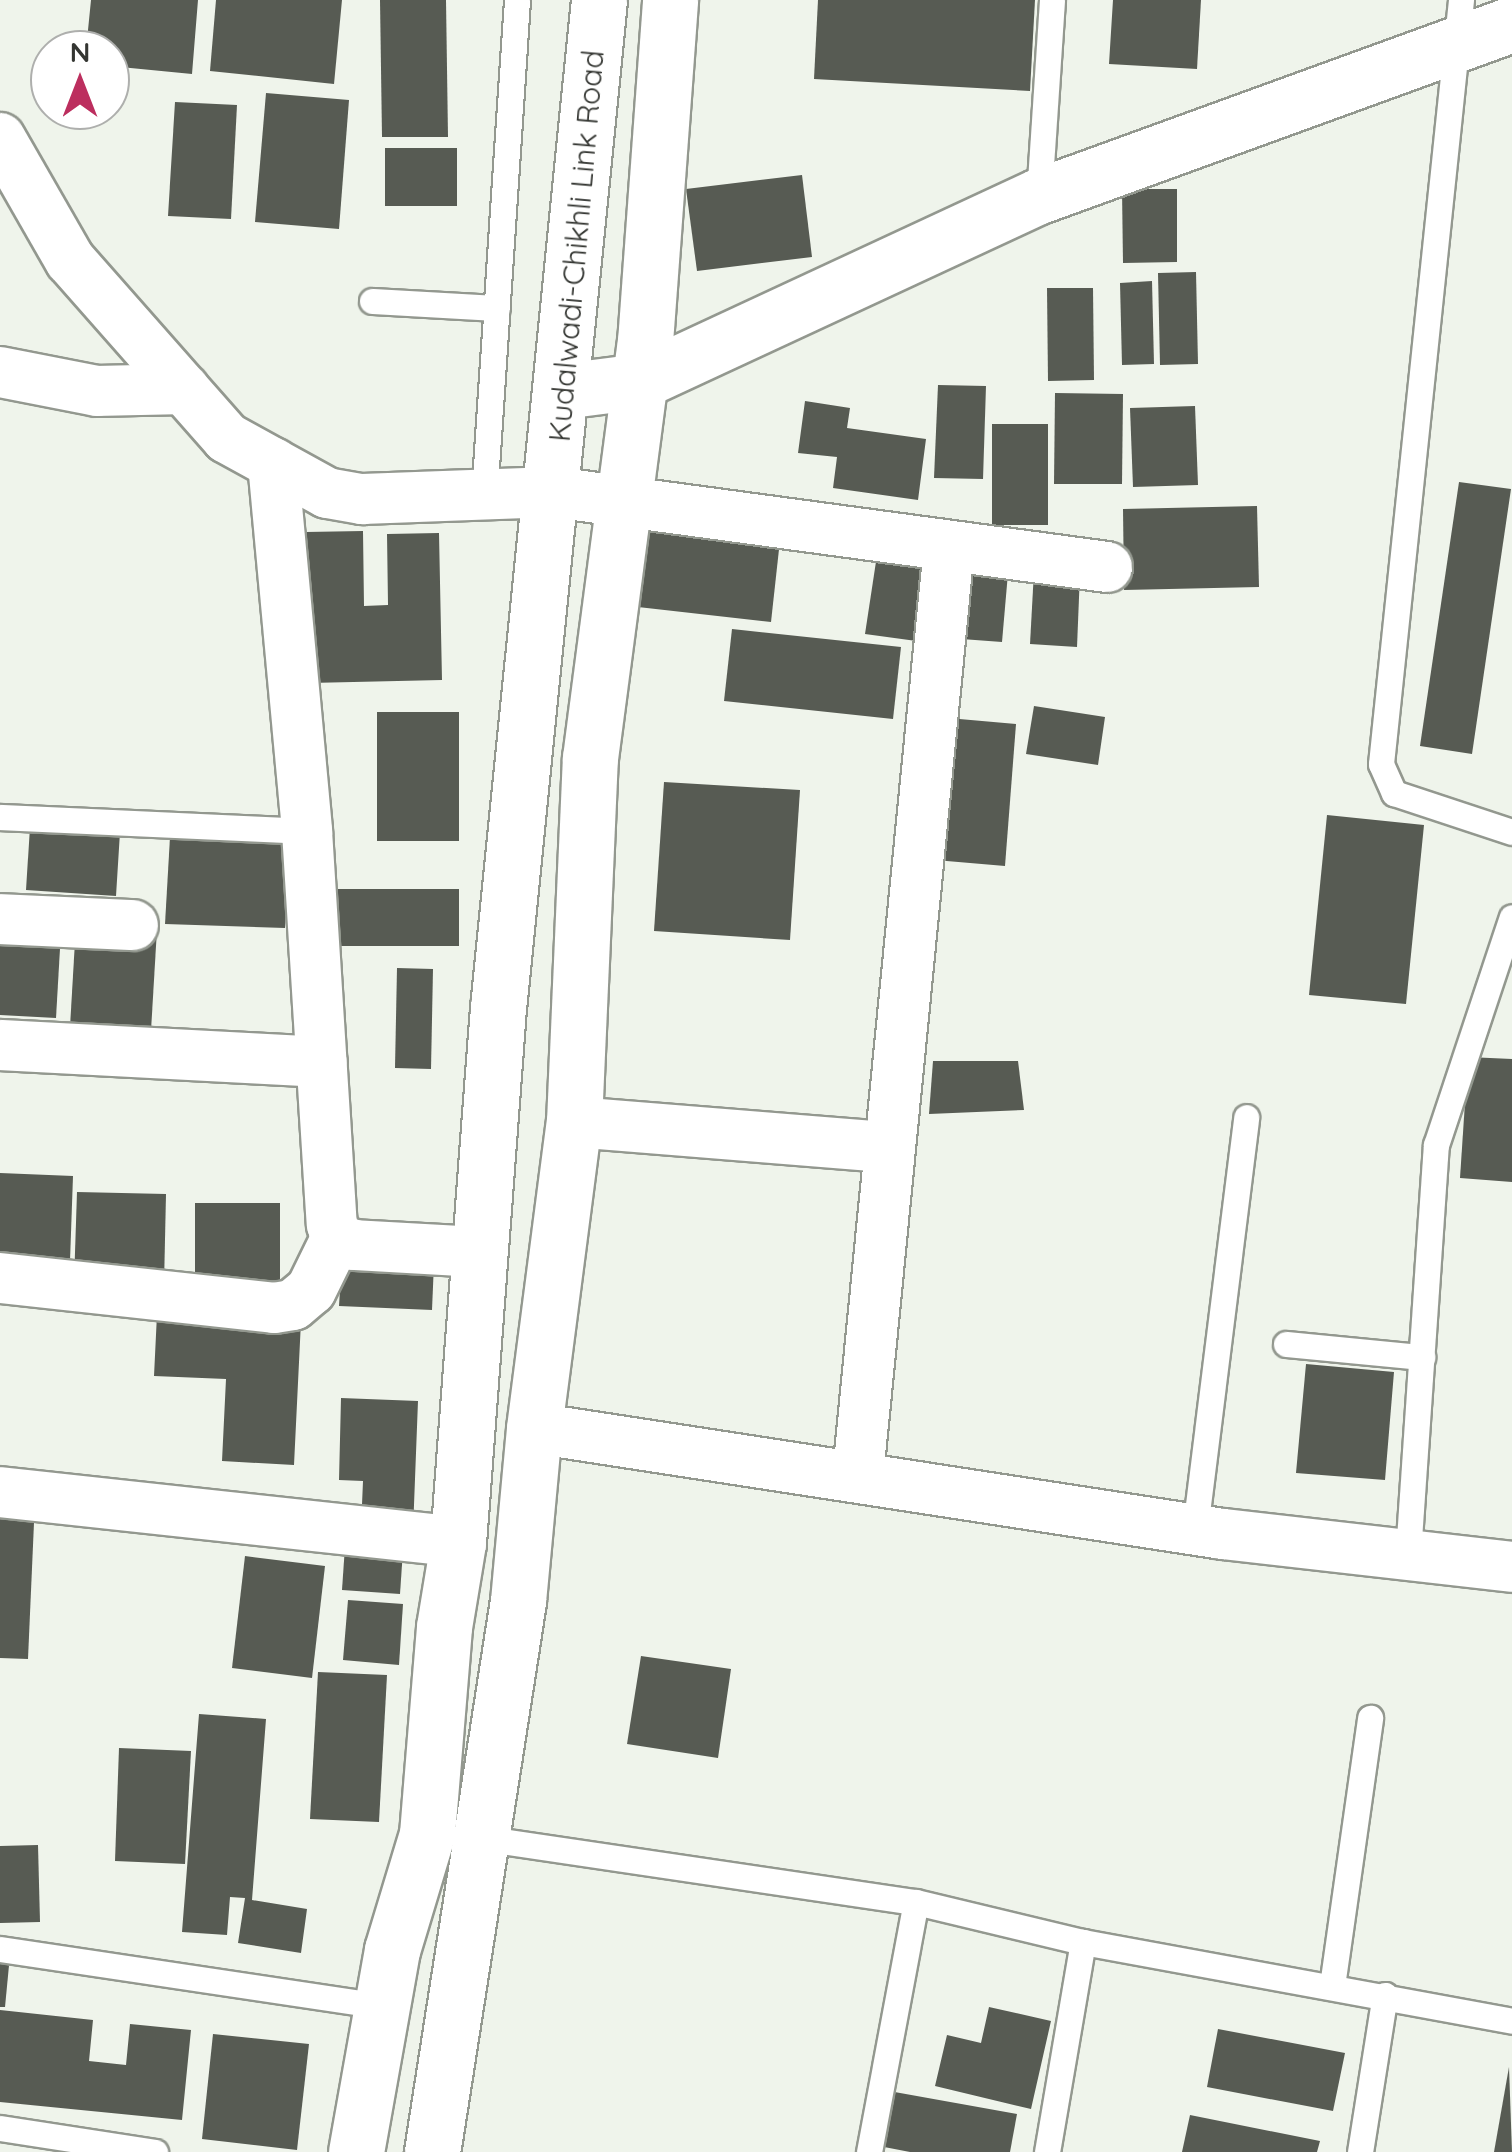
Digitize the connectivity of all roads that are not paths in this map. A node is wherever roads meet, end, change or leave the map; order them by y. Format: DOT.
graph roads {
  1 [pos="517,0"];
  2 [pos="599,0"];
  3 [pos="670,0"];
  4 [pos="1052,0"];
  5 [pos="1460,22"];
  6 [pos="1512,24"];
  7 [pos="1,141"];
  8 [pos="1039,196"];
  9 [pos="372,301"];
  10 [pos="496,308"];
  11 [pos="642,362"];
  12 [pos="0,372"];
  13 [pos="184,389"];
  14 [pos="562,391"];
  15 [pos="272,463"];
  16 [pos="553,492"];
  17 [pos="484,497"];
  18 [pos="624,503"];
  19 [pos="950,547"];
  20 [pos="1106,567"];
  21 [pos="0,816"];
  22 [pos="307,831"];
  23 [pos="1512,832"];
  24 [pos="1512,917"];
  25 [pos="0,920"];
  26 [pos="132,925"];
  27 [pos="0,1044"];
  28 [pos="322,1062"];
  29 [pos="1246,1117"];
  30 [pos="574,1122"];
  31 [pos="888,1147"];
  32 [pos="336,1240"];
  33 [pos="480,1252"];
  34 [pos="0,1278"];
  35 [pos="1286,1344"];
  36 [pos="1422,1357"];
  37 [pos="534,1428"];
  38 [pos="858,1474"];
  39 [pos="0,1492"];
  40 [pos="1195,1529"];
  41 [pos="458,1542"];
  42 [pos="1408,1554"];
  43 [pos="1512,1567"];
  44 [pos="1370,1718"];
  45 [pos="426,1834"];
  46 [pos="484,1838"];
  47 [pos="916,1902"];
  48 [pos="1083,1942"];
  49 [pos="0,1950"];
  50 [pos="1332,1986"];
  51 [pos="1385,1995"];
  52 [pos="382,2006"];
  53 [pos="1512,2020"];
  54 [pos="0,2128"];
  55 [pos="154,2152"];
  56 [pos="356,2152"];
  57 [pos="432,2152"];
  58 [pos="869,2152"];
  59 [pos="1047,2152"];
  60 [pos="1360,2152"];
  1 -- 10 [label="lane"];
  2 -- 14 [label="main road, Kudalwadi-Chikhli Link Road"];
  3 -- 11 [label="main road"];
  4 -- 8 [label="lane"];
  5 -- 6 [label="main road"];
  5 -- 8 [label="main road"];
  5 -- 23 [label="lane"];
  7 -- 13 [label="street"];
  8 -- 11 [label="main road"];
  9 -- 10 [label="lane"];
  10 -- 17 [label="lane"];
  11 -- 14 [label="main road"];
  11 -- 18 [label="main road"];
  12 -- 13 [label="street"];
  13 -- 15 [label="street"];
  14 -- 16 [label="main road, Kudalwadi-Chikhli Link Road"];
  15 -- 17 [label="street"];
  15 -- 22 [label="street"];
  16 -- 17 [label="street"];
  16 -- 18 [label="street"];
  16 -- 33 [label="main road, Kudalwadi-Chikhli Link Road"];
  18 -- 19 [label="street"];
  18 -- 30 [label="main road"];
  19 -- 20 [label="street"];
  19 -- 31 [label="street"];
  21 -- 22 [label="lane"];
  22 -- 28 [label="street"];
  24 -- 36 [label="lane"];
  25 -- 26 [label="street"];
  27 -- 28 [label="street"];
  28 -- 32 [label="street"];
  29 -- 40 [label="lane"];
  30 -- 31 [label="street"];
  30 -- 37 [label="main road"];
  31 -- 38 [label="street"];
  32 -- 33 [label="street"];
  32 -- 34 [label="street"];
  33 -- 41 [label="main road, Kudalwadi-Chikhli Link Road"];
  35 -- 36 [label="lane"];
  36 -- 42 [label="lane"];
  37 -- 38 [label="street"];
  37 -- 46 [label="main road"];
  38 -- 40 [label="street"];
  39 -- 41 [label="street"];
  40 -- 42 [label="street"];
  41 -- 45 [label="main road, Kudalwadi-Chikhli Link Road"];
  42 -- 43 [label="street"];
  44 -- 50 [label="lane"];
  45 -- 46 [label="lane"];
  45 -- 52 [label="main road, Kudalwadi-Chikhli Link Road"];
  46 -- 47 [label="lane"];
  46 -- 57 [label="main road"];
  47 -- 48 [label="lane"];
  47 -- 58 [label="lane"];
  48 -- 50 [label="lane"];
  48 -- 59 [label="lane"];
  49 -- 52 [label="lane"];
  50 -- 51 [label="lane"];
  51 -- 53 [label="lane"];
  51 -- 60 [label="lane"];
  52 -- 56 [label="main road, Kudalwadi-Chikhli Link Road"];
  54 -- 55 [label="lane"];
}
